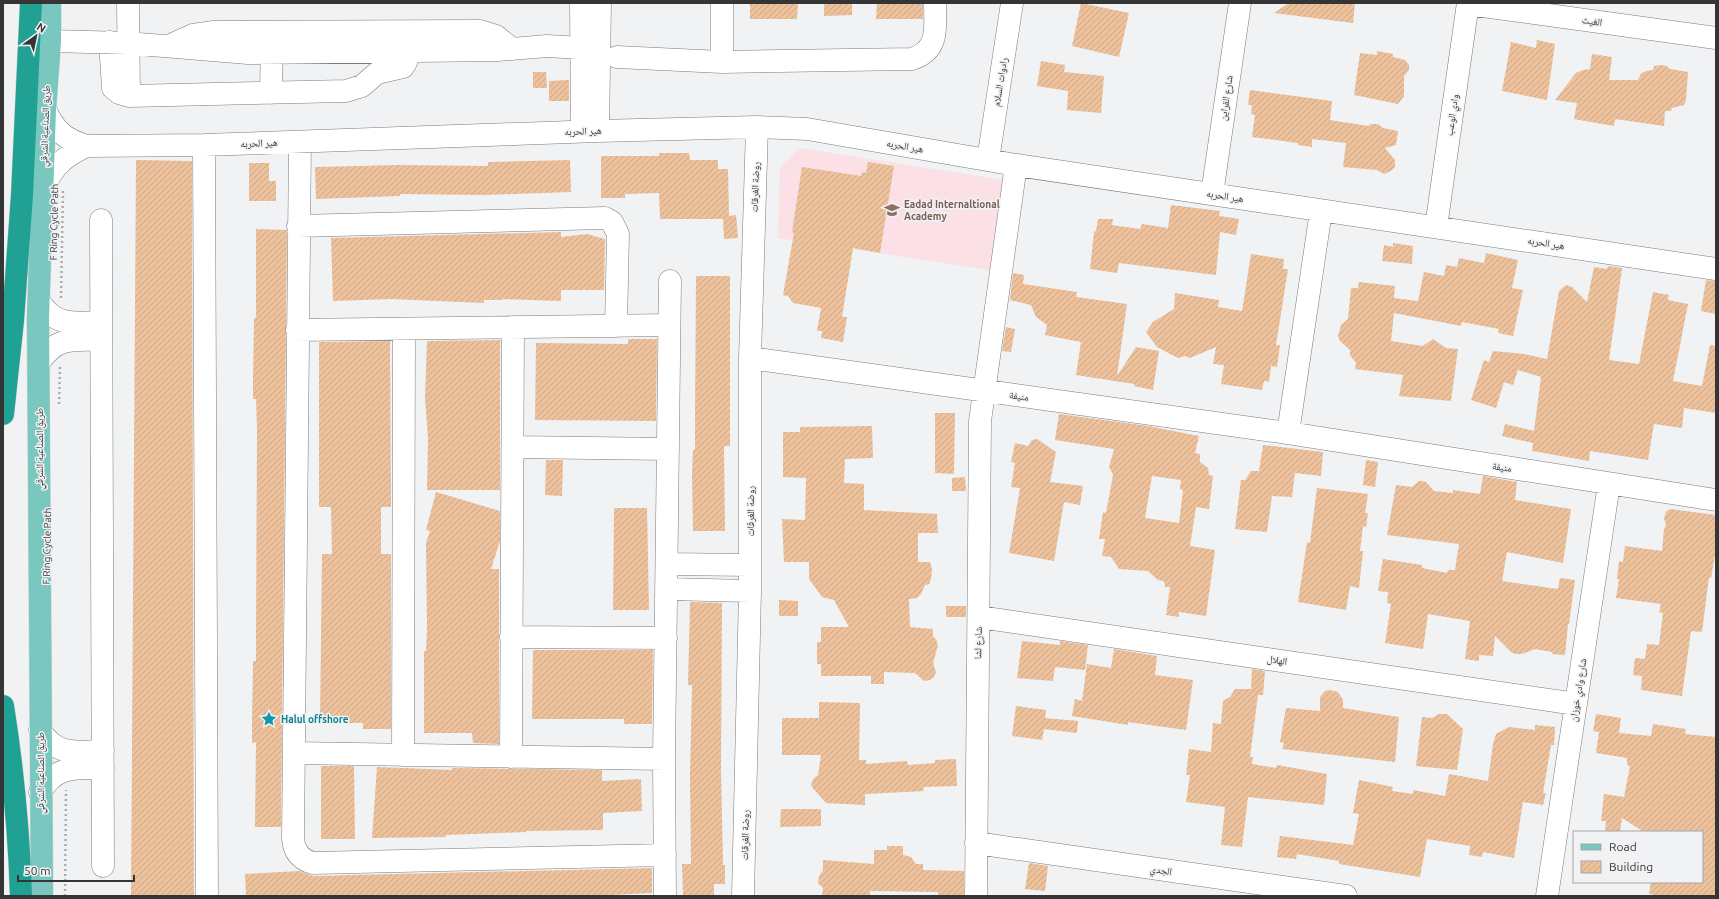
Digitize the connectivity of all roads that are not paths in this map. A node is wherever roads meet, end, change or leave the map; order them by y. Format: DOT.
graph roads {
  1 [pos="31,3"];
  2 [pos="50,3"];
  3 [pos="128,3"];
  4 [pos="581,3"];
  5 [pos="600,3"];
  6 [pos="722,3"];
  7 [pos="935,3"];
  8 [pos="1012,3"];
  9 [pos="1240,3"];
  10 [pos="1468,3"];
  11 [pos="1716,38"];
  12 [pos="50,41"];
  13 [pos="118,42"];
  14 [pos="271,42"];
  15 [pos="582,48"];
  16 [pos="512,49"];
  17 [pos="410,51"];
  18 [pos="617,57"];
  19 [pos="722,62"];
  20 [pos="271,93"];
  21 [pos="45,110"];
  22 [pos="757,127"];
  23 [pos="590,131"];
  24 [pos="300,142"];
  25 [pos="204,145"];
  26 [pos="87,146"];
  27 [pos="988,160"];
  28 [pos="1016,165"];
  29 [pos="53,189"];
  30 [pos="1212,194"];
  31 [pos="1321,211"];
  32 [pos="101,220"];
  33 [pos="298,226"];
  34 [pos="1436,227"];
  35 [pos="1716,269"];
  36 [pos="670,281"];
  37 [pos="39,301"];
  38 [pos="669,325"];
  39 [pos="616,326"];
  40 [pos="513,327"];
  41 [pos="404,329"];
  42 [pos="297,330"];
  43 [pos="101,331"];
  44 [pos="750,358"];
  45 [pos="39,363"];
  46 [pos="984,391"];
  47 [pos="3,414"];
  48 [pos="1288,433"];
  49 [pos="514,447"];
  50 [pos="668,449"];
  51 [pos="1609,484"];
  52 [pos="1716,500"];
  53 [pos="667,564"];
  54 [pos="750,565"];
  55 [pos="667,589"];
  56 [pos="750,591"];
  57 [pos="979,617"];
  58 [pos="511,637"];
  59 [pos="666,638"];
  60 [pos="1576,704"];
  61 [pos="3,706"];
  62 [pos="40,730"];
  63 [pos="294,753"];
  64 [pos="404,755"];
  65 [pos="512,757"];
  66 [pos="103,759"];
  67 [pos="664,759"];
  68 [pos="40,792"];
  69 [pos="976,843"];
  70 [pos="665,856"];
  71 [pos="103,866"];
  72 [pos="21,896"];
  73 [pos="42,896"];
  74 [pos="207,896"];
  75 [pos="665,896"];
  76 [pos="744,896"];
  77 [pos="976,896"];
  78 [pos="1346,896"];
  79 [pos="1548,896"];
  1 -- 47 [label="highway"];
  2 -- 12 [label="main road, طريق الصناعية الشرقي"];
  3 -- 13 [label="street"];
  4 -- 15 [label="street"];
  5 -- 23 [label="street"];
  6 -- 19 [label="street"];
  7 -- 19 [label="street"];
  8 -- 27 [label="street, رادوات السلام"];
  9 -- 30 [label="street, شارع القراين"];
  10 -- 11 [label="street, الغيث"];
  10 -- 34 [label="street, وادي الوعب"];
  12 -- 13 [label="street"];
  12 -- 21 [label="main road, طريق الصناعية الشرقي"];
  13 -- 14 [label="street"];
  13 -- 20 [label="street"];
  14 -- 16 [label="street"];
  14 -- 17 [label="street"];
  14 -- 20 [label="street"];
  15 -- 16 [label="street"];
  15 -- 23 [label="street"];
  16 -- 17 [label="street"];
  17 -- 20 [label="street"];
  18 -- 19 [label="street"];
  21 -- 26 [label="street, هير الحربه"];
  21 -- 29 [label="main road, طريق الصناعية الشرقي"];
  22 -- 23 [label="street, هير الحربه"];
  22 -- 27 [label="street, هير الحربه"];
  22 -- 44 [label="street, روضة الغرقات"];
  23 -- 24 [label="street, هير الحربه"];
  24 -- 25 [label="street, هير الحربه"];
  24 -- 33 [label="street"];
  25 -- 26 [label="street, هير الحربه"];
  25 -- 74 [label="street"];
  26 -- 29 [label="street, هير الحربه"];
  27 -- 28 [label="street, هير الحربه"];
  28 -- 30 [label="street, هير الحربه"];
  28 -- 46 [label="street, شارع لشا"];
  29 -- 37 [label="main road, طريق الصناعية الشرقي"];
  30 -- 31 [label="street, هير الحربه"];
  31 -- 34 [label="street, هير الحربه"];
  31 -- 48 [label="street"];
  32 -- 43 [label="street"];
  33 -- 39 [label="street"];
  33 -- 42 [label="street"];
  34 -- 35 [label="street, هير الحربه"];
  36 -- 38 [label="street"];
  37 -- 43 [label="street"];
  37 -- 45 [label="main road, طريق الصناعية الشرقي"];
  38 -- 39 [label="street"];
  38 -- 50 [label="street"];
  39 -- 40 [label="street"];
  40 -- 41 [label="street"];
  40 -- 49 [label="street"];
  41 -- 42 [label="street"];
  41 -- 64 [label="street"];
  42 -- 63 [label="street"];
  43 -- 45 [label="street"];
  43 -- 66 [label="street"];
  44 -- 46 [label="street, منيفة"];
  44 -- 54 [label="street, روضة الغرقات"];
  45 -- 62 [label="main road, طريق الصناعية الشرقي"];
  46 -- 48 [label="street, منيفة"];
  46 -- 57 [label="street, شارع لشا"];
  48 -- 51 [label="street, منيفة"];
  49 -- 50 [label="street"];
  49 -- 58 [label="street"];
  50 -- 53 [label="street"];
  51 -- 52 [label="street, منيفة"];
  51 -- 60 [label="street, شارع وادي خوزان"];
  53 -- 54 [label="street"];
  53 -- 55 [label="street"];
  54 -- 56 [label="street, روضة الغرقات"];
  55 -- 56 [label="street"];
  55 -- 59 [label="street"];
  56 -- 76 [label="street, روضة الغرقات"];
  57 -- 60 [label="street, الهلال"];
  57 -- 69 [label="street, شارع لشا"];
  58 -- 59 [label="street"];
  58 -- 65 [label="street"];
  59 -- 67 [label="street"];
  60 -- 79 [label="street, شارع وادي خوزان"];
  61 -- 72 [label="highway"];
  62 -- 66 [label="street"];
  62 -- 68 [label="main road, طريق الصناعية الشرقي"];
  63 -- 64 [label="street"];
  63 -- 70 [label="street"];
  64 -- 65 [label="street"];
  65 -- 67 [label="street"];
  66 -- 68 [label="street"];
  66 -- 71 [label="street"];
  67 -- 70 [label="street"];
  68 -- 73 [label="main road, طريق الصناعية الشرقي"];
  69 -- 77 [label="street, شارع لشا"];
  69 -- 78 [label="street, الجدي"];
  70 -- 75 [label="street"];
}
